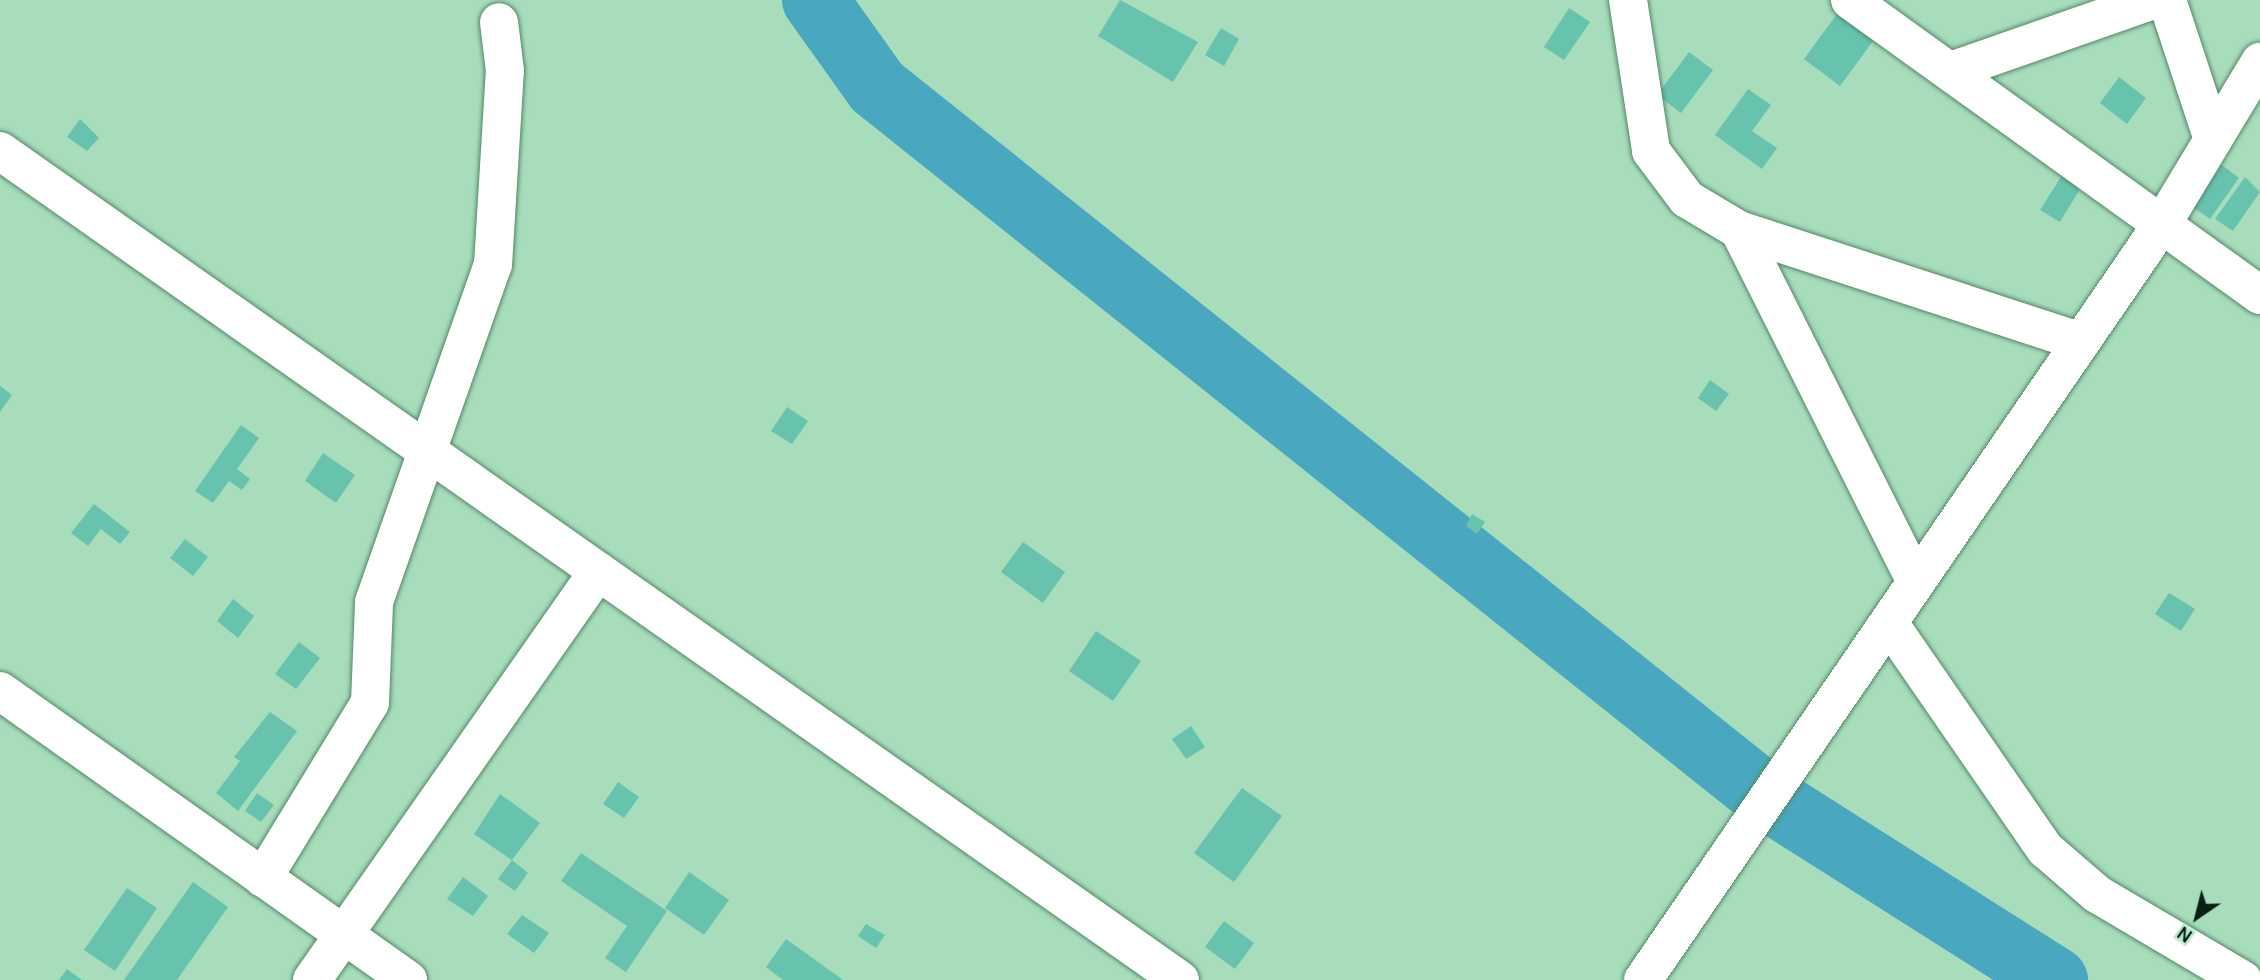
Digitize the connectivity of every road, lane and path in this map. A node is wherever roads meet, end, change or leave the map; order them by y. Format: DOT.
graph roads {
  1 [pos="1628,0"];
  2 [pos="1850,0"];
  3 [pos="2154,0"];
  4 [pos="2167,0"];
  5 [pos="499,22"];
  6 [pos="2260,62"];
  7 [pos="1951,71"];
  8 [pos="2213,140"];
  9 [pos="0,151"];
  10 [pos="2164,221"];
  11 [pos="1739,230"];
  12 [pos="2260,295"];
  13 [pos="2081,342"];
  14 [pos="430,453"];
  15 [pos="598,571"];
  16 [pos="1916,582"];
  17 [pos="1888,622"];
  18 [pos="0,691"];
  19 [pos="264,878"];
  20 [pos="344,935"];
  21 [pos="312,980"];
  22 [pos="408,980"];
  23 [pos="1180,980"];
  24 [pos="1643,980"];
  25 [pos="2243,980"];
  1 -- 11 [label="street"];
  2 -- 7 [label="street"];
  3 -- 7 [label="street"];
  4 -- 8 [label="street"];
  5 -- 14 [label="street"];
  6 -- 8 [label="street"];
  7 -- 10 [label="street"];
  8 -- 10 [label="street"];
  9 -- 14 [label="street"];
  10 -- 12 [label="street"];
  10 -- 13 [label="street"];
  11 -- 13 [label="street"];
  11 -- 16 [label="street"];
  13 -- 16 [label="street"];
  14 -- 15 [label="street"];
  14 -- 19 [label="street"];
  15 -- 20 [label="street"];
  15 -- 23 [label="street"];
  16 -- 17 [label="street"];
  17 -- 24 [label="street"];
  17 -- 25 [label="street"];
  18 -- 19 [label="street"];
  19 -- 20 [label="street"];
  20 -- 21 [label="street"];
  20 -- 22 [label="street"];
}
